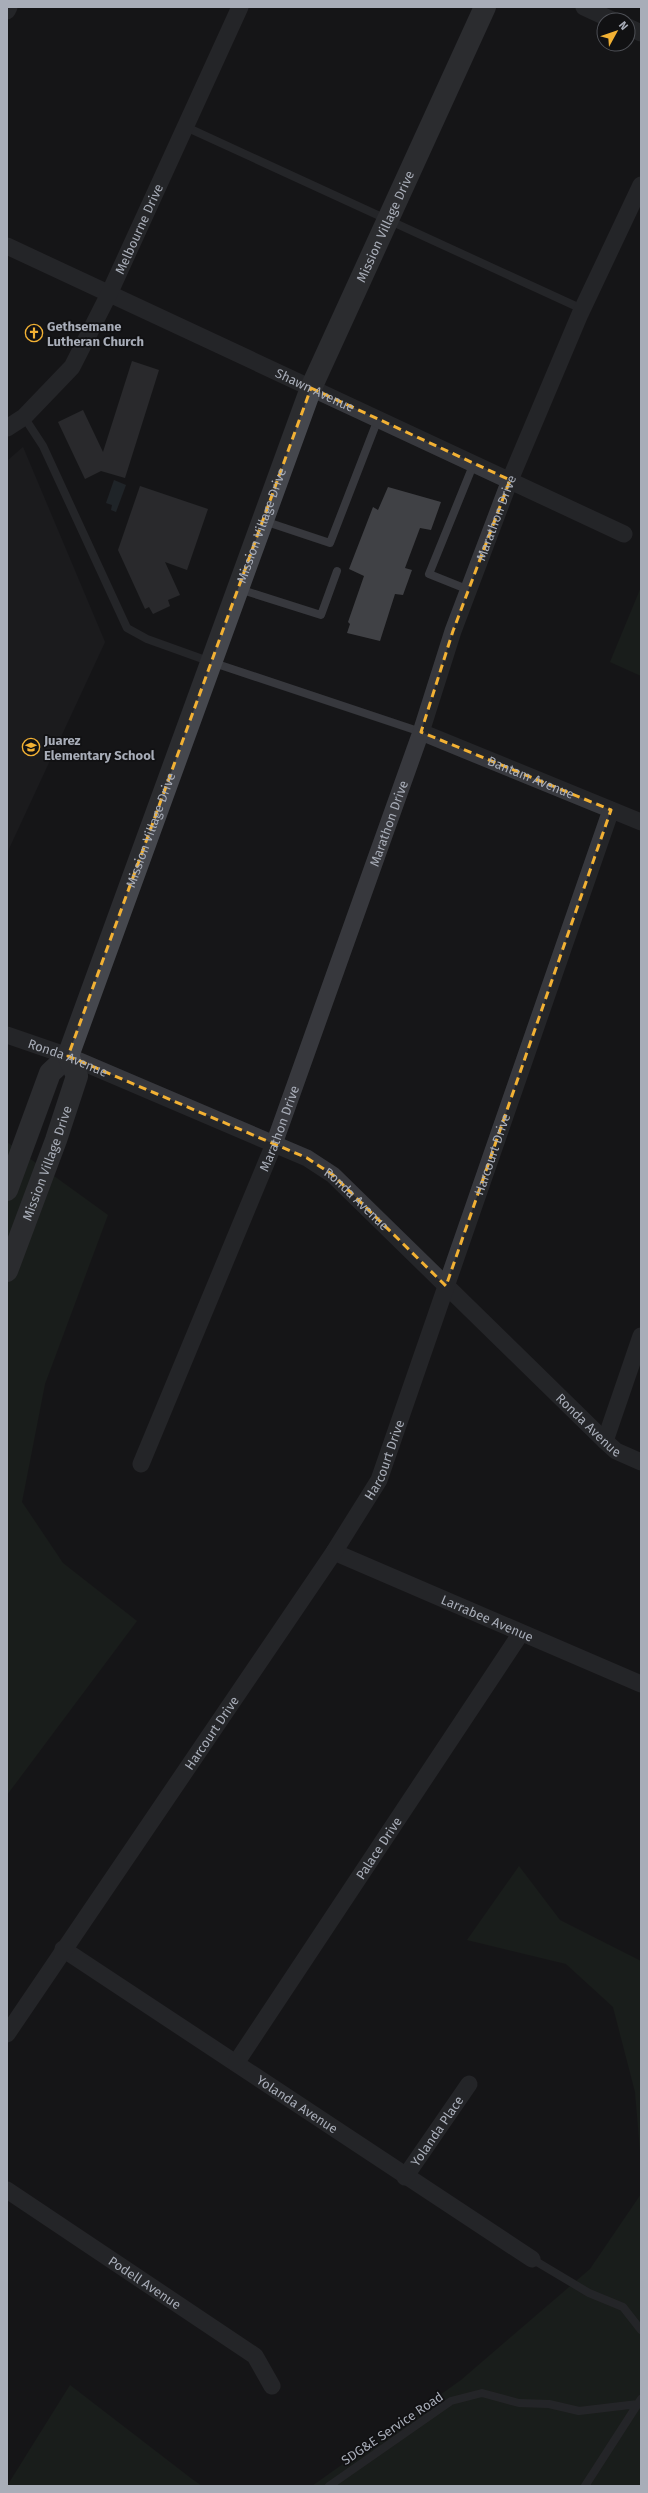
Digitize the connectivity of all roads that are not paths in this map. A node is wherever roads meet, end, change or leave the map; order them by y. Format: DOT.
graph roads {
  1 [pos="9,7"];
  2 [pos="240,7"];
  3 [pos="485,7"];
  4 [pos="584,7"];
  5 [pos="7,11"];
  6 [pos="596,13"];
  7 [pos="186,127"];
  8 [pos="641,185"];
  9 [pos="387,219"];
  10 [pos="7,246"];
  11 [pos="109,294"];
  12 [pos="582,309"];
  13 [pos="310,388"];
  14 [pos="24,417"];
  15 [pos="378,419"];
  16 [pos="7,428"];
  17 [pos="474,463"];
  18 [pos="510,480"];
  19 [pos="262,521"];
  20 [pos="624,534"];
  21 [pos="337,571"];
  22 [pos="238,588"];
  23 [pos="469,590"];
  24 [pos="211,662"];
  25 [pos="422,732"];
  26 [pos="611,810"];
  27 [pos="641,822"];
  28 [pos="7,1035"];
  29 [pos="68,1056"];
  30 [pos="274,1144"];
  31 [pos="7,1190"];
  32 [pos="7,1271"];
  33 [pos="446,1286"];
  34 [pos="641,1336"];
  35 [pos="605,1441"];
  36 [pos="641,1462"];
  37 [pos="141,1464"];
  38 [pos="334,1552"];
  39 [pos="521,1633"];
  40 [pos="641,1684"];
  41 [pos="63,1949"];
  42 [pos="7,2034"];
  43 [pos="236,2064"];
  44 [pos="469,2084"];
  45 [pos="405,2177"];
  46 [pos="7,2190"];
  47 [pos="532,2260"];
  48 [pos="641,2330"];
  49 [pos="272,2386"];
  50 [pos="639,2402"];
  51 [pos="329,2486"];
  52 [pos="585,2486"];
  1 -- 5 [label="street"];
  2 -- 7 [label="street, Melbourne Drive"];
  3 -- 9 [label="main road, Mission Village Drive"];
  4 -- 6 [label="street"];
  7 -- 9 [label="lane"];
  7 -- 11 [label="street, Melbourne Drive"];
  8 -- 12 [label="street, Marathon Drive"];
  9 -- 12 [label="lane"];
  9 -- 13 [label="main road, Mission Village Drive"];
  10 -- 11 [label="street, Shawn Avenue"];
  11 -- 13 [label="street, Shawn Avenue"];
  11 -- 14 [label="street, Melbourne Drive"];
  12 -- 18 [label="street, Marathon Drive"];
  13 -- 15 [label="street, Shawn Avenue"];
  13 -- 19 [label="main road, Mission Village Drive"];
  14 -- 16 [label="street, Melbourne Drive"];
  14 -- 24 [label="lane"];
  15 -- 17 [label="street, Shawn Avenue"];
  15 -- 19 [label="lane"];
  17 -- 18 [label="street, Shawn Avenue"];
  17 -- 23 [label="lane"];
  18 -- 20 [label="street, Shawn Avenue"];
  18 -- 23 [label="street, Marathon Drive"];
  19 -- 22 [label="main road, Mission Village Drive"];
  21 -- 22 [label="lane"];
  22 -- 24 [label="main road, Mission Village Drive"];
  23 -- 25 [label="street, Marathon Drive"];
  24 -- 25 [label="lane"];
  24 -- 29 [label="main road, Mission Village Drive"];
  25 -- 26 [label="street, Bantam Avenue"];
  25 -- 30 [label="street, Marathon Drive"];
  26 -- 27 [label="street, Bantam Avenue"];
  26 -- 33 [label="street, Harcourt Drive"];
  28 -- 29 [label="street, Ronda Avenue"];
  29 -- 30 [label="street, Ronda Avenue"];
  29 -- 31 [label="main road, Mission Village Drive"];
  29 -- 32 [label="main road, Mission Village Drive"];
  30 -- 33 [label="street, Ronda Avenue"];
  30 -- 37 [label="street, Marathon Drive"];
  33 -- 35 [label="street, Ronda Avenue"];
  33 -- 38 [label="street, Harcourt Drive"];
  34 -- 35 [label="street"];
  35 -- 36 [label="street, Ronda Avenue"];
  38 -- 39 [label="street, Larrabee Avenue"];
  38 -- 41 [label="street, Harcourt Drive"];
  39 -- 40 [label="street, Larrabee Avenue"];
  39 -- 43 [label="street, Palace Drive"];
  41 -- 42 [label="street, Harcourt Drive"];
  41 -- 43 [label="street, Yolanda Avenue"];
  43 -- 45 [label="street, Yolanda Avenue"];
  44 -- 45 [label="street, Yolanda Place"];
  45 -- 47 [label="street, Yolanda Avenue"];
  46 -- 49 [label="street, Podell Avenue"];
  47 -- 48 [label="lane"];
  50 -- 51 [label="lane, SDG&E Service Road"];
  50 -- 52 [label="lane, SDG&E Service Road"];
}
